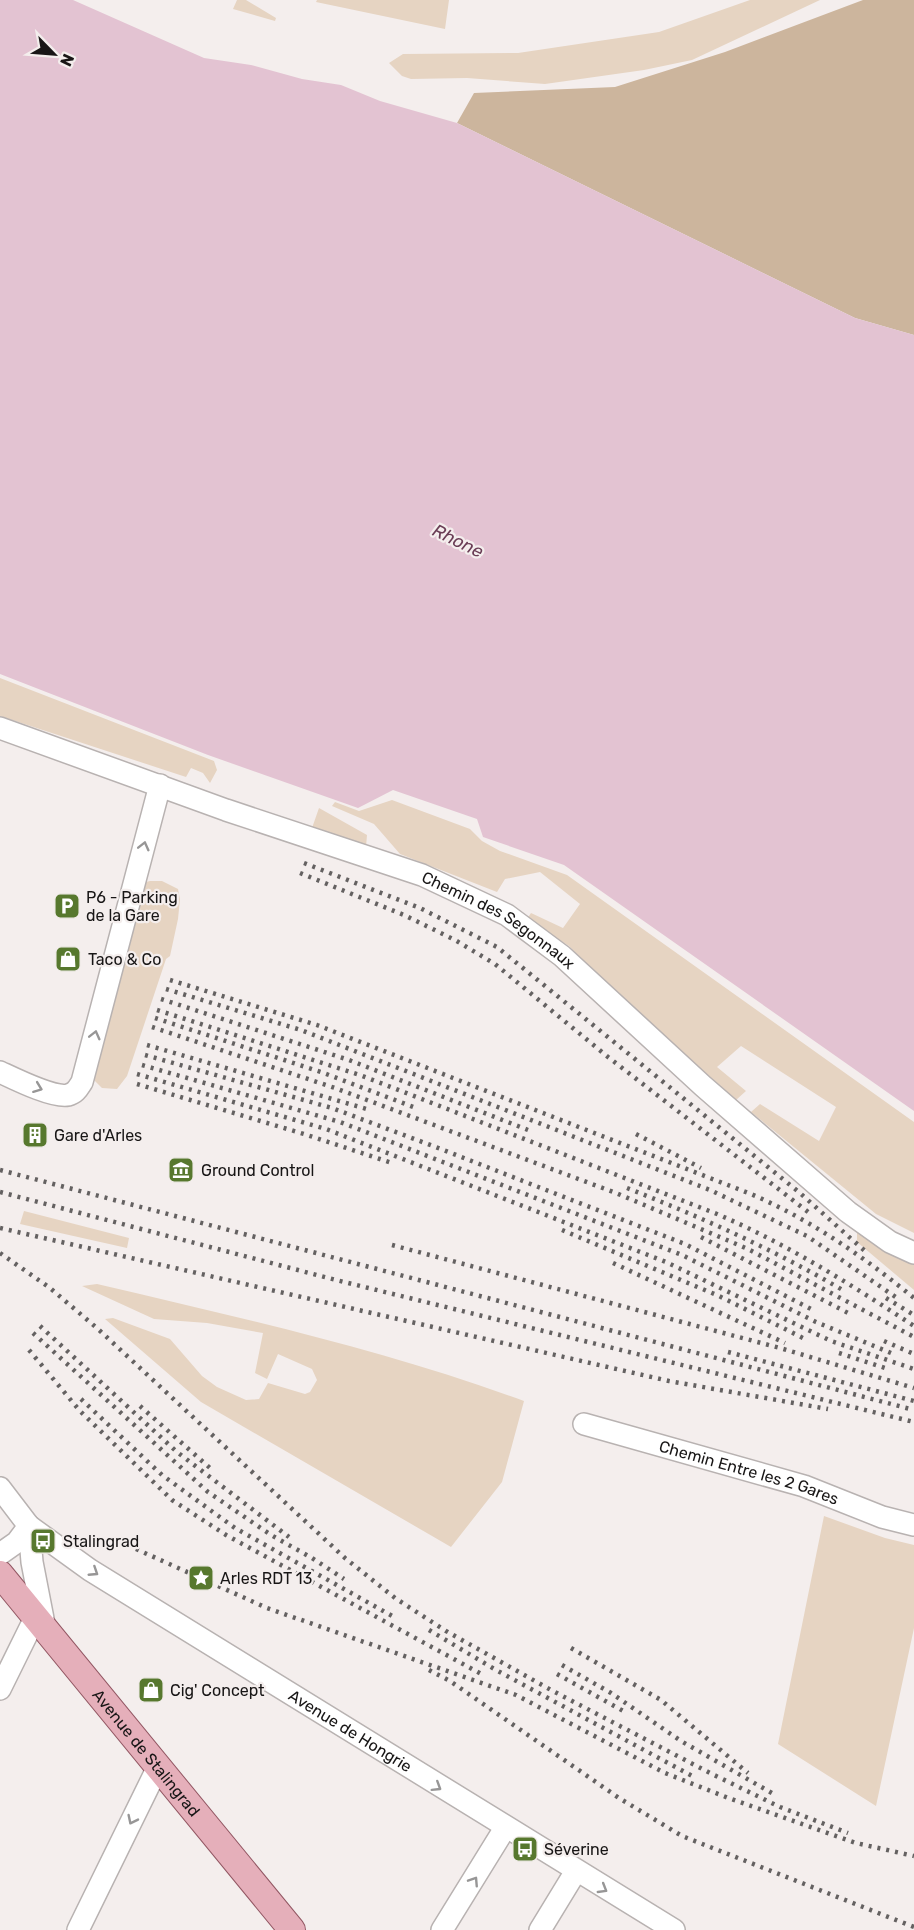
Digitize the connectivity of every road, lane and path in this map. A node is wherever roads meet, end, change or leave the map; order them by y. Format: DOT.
graph roads {
  1 [pos="0,729"];
  2 [pos="160,785"];
  3 [pos="0,1072"];
  4 [pos="914,1253"];
  5 [pos="584,1424"];
  6 [pos="0,1488"];
  7 [pos="914,1525"];
  8 [pos="29,1526"];
  9 [pos="0,1554"];
  10 [pos="0,1574"];
  11 [pos="40,1624"];
  12 [pos="0,1689"];
  13 [pos="158,1767"];
  14 [pos="505,1828"];
  15 [pos="576,1871"];
  16 [pos="78,1930"];
  17 [pos="292,1930"];
  18 [pos="442,1930"];
  19 [pos="540,1930"];
  20 [pos="674,1930"];
  1 -- 2 [label="street, Chemin des Segonnaux"];
  3 -- 2 [label="street, one-way"];
  2 -- 4 [label="street, Chemin des Segonnaux"];
  5 -- 7 [label="street, Chemin Entre les 2 Gares"];
  6 -- 8 [label="street, Avenue de Hongrie"];
  8 -- 9 [label="street"];
  8 -- 11 [label="street"];
  8 -- 14 [label="street, Avenue de Hongrie, one-way"];
  10 -- 11 [label="main road, Avenue de Stalingrad"];
  11 -- 12 [label="street"];
  11 -- 13 [label="main road, Avenue de Stalingrad"];
  13 -- 16 [label="street, one-way"];
  13 -- 17 [label="main road, Avenue de Stalingrad"];
  14 -- 15 [label="street, Avenue de Hongrie"];
  18 -- 14 [label="street, one-way"];
  15 -- 19 [label="street"];
  15 -- 20 [label="street, Avenue de Hongrie, one-way"];
}
